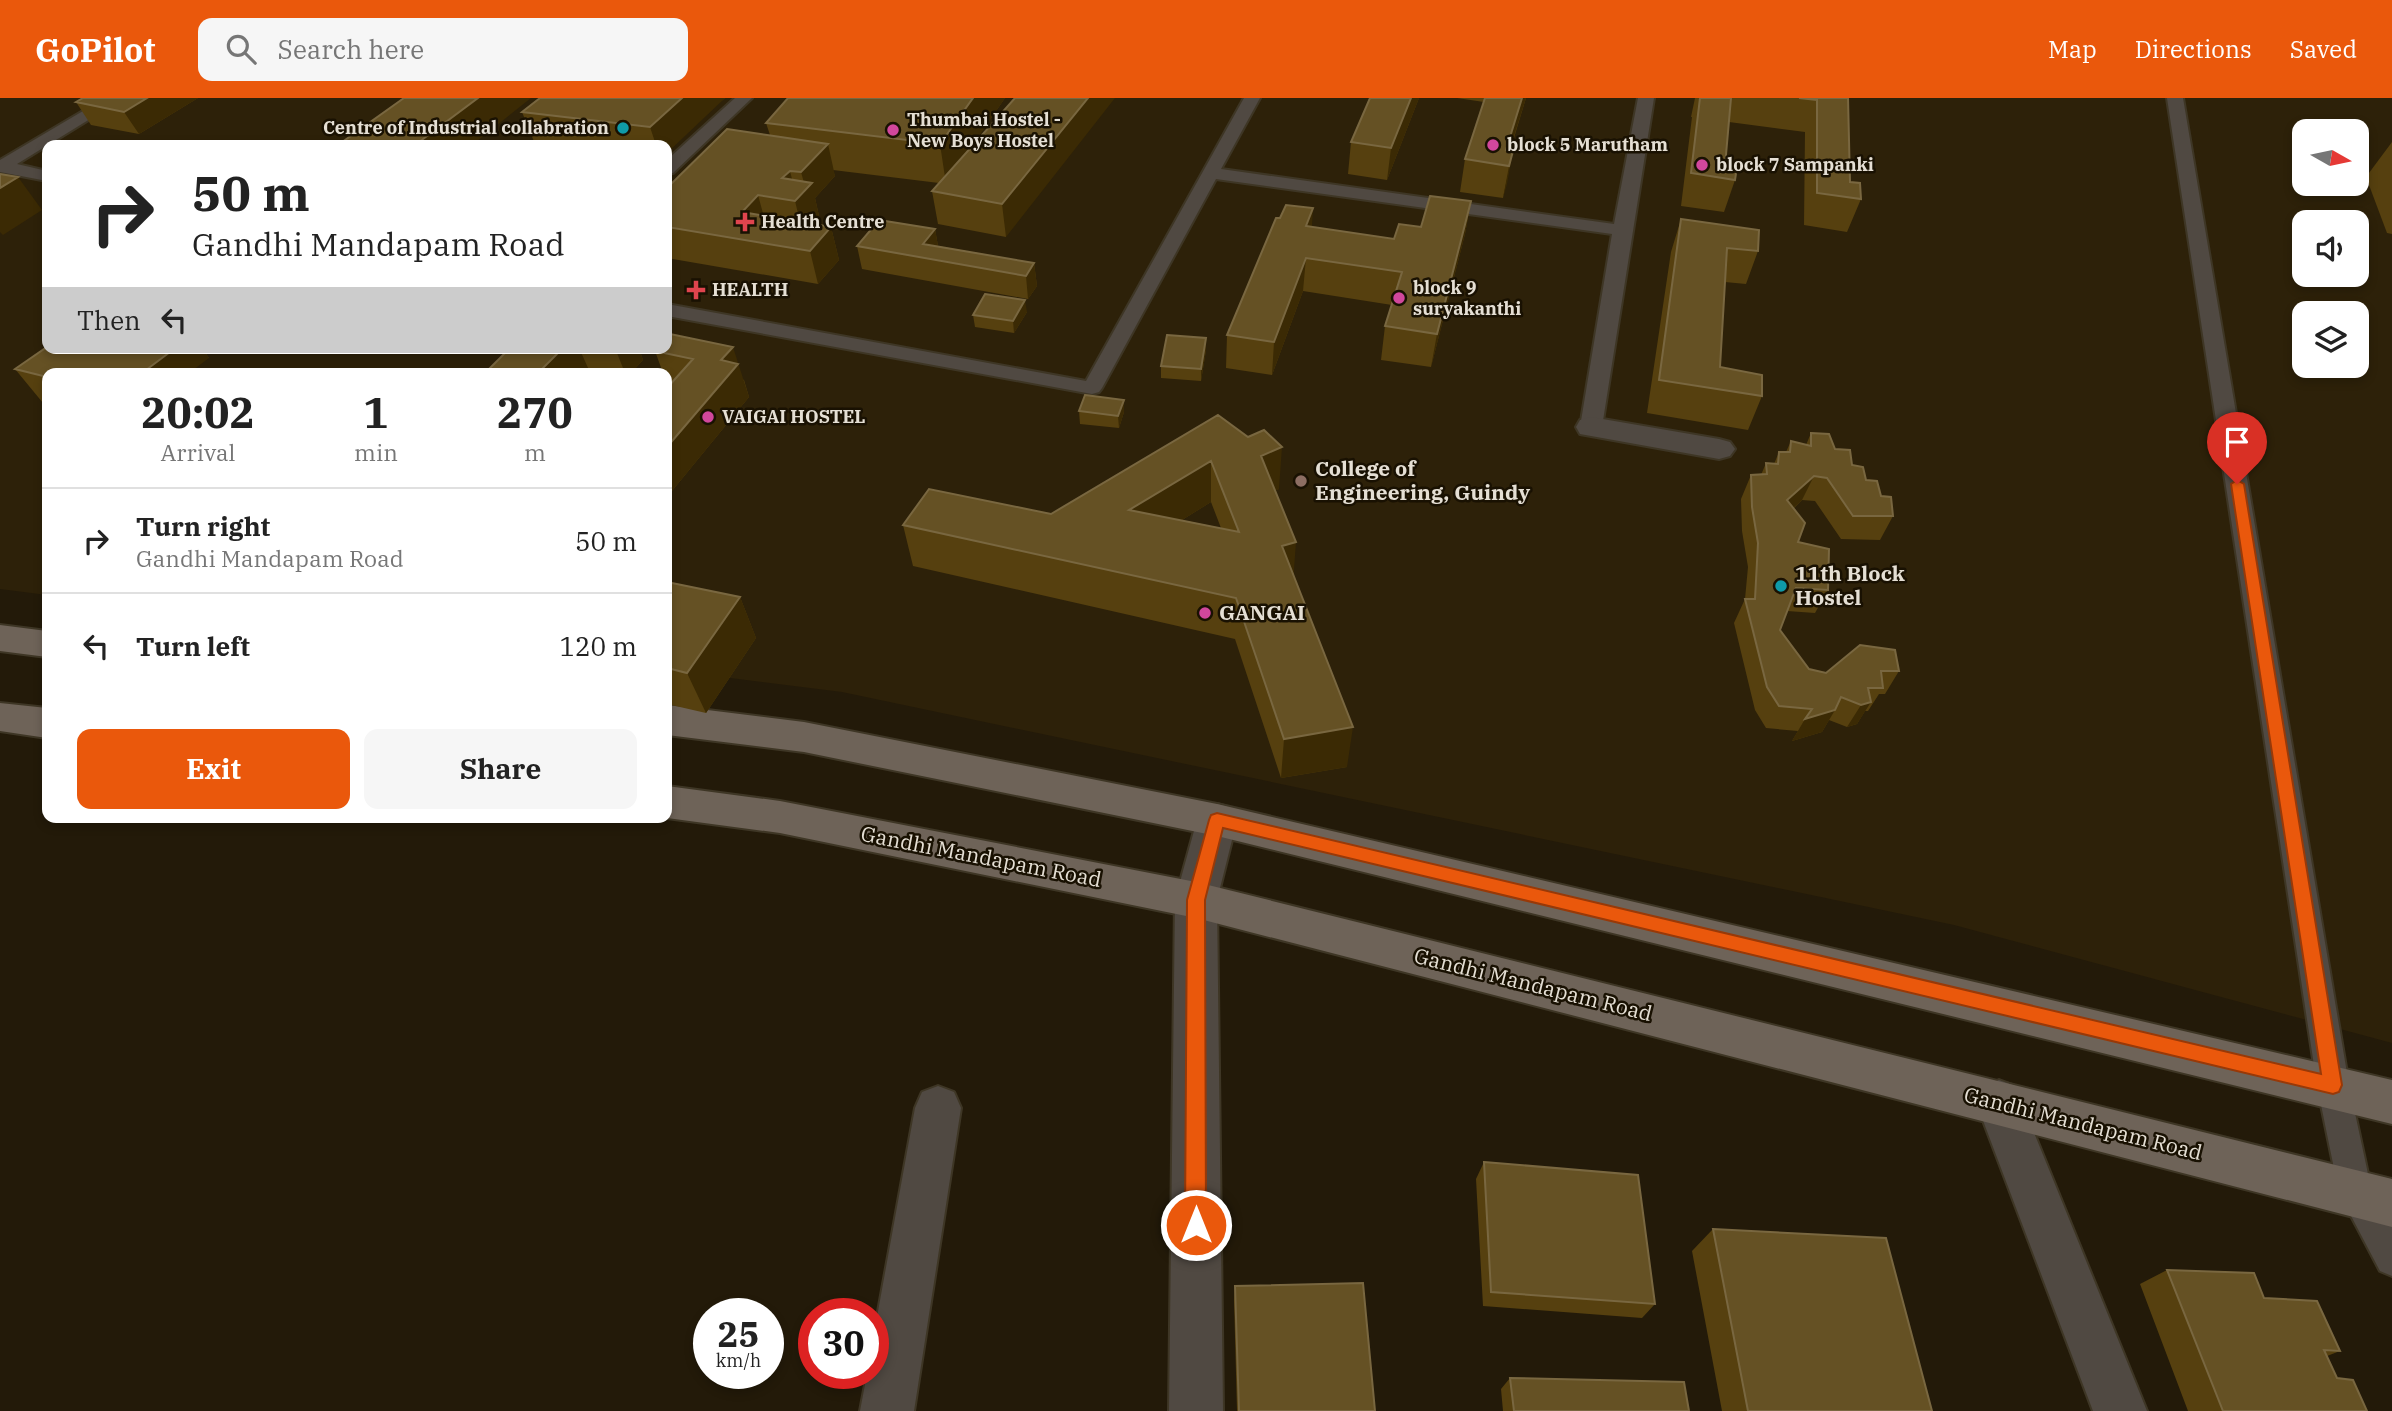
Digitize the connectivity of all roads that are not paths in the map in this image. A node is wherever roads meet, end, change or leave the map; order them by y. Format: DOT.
graph roads {
  1 [pos="117,98"];
  2 [pos="744,98"];
  3 [pos="1252,98"];
  4 [pos="1646,98"];
  5 [pos="2175,98"];
  6 [pos="45,140"];
  7 [pos="42,142"];
  8 [pos="672,164"];
  9 [pos="1,166"];
  10 [pos="1211,173"];
  11 [pos="42,175"];
  12 [pos="1622,230"];
  13 [pos="672,311"];
  14 [pos="1591,427"];
  15 [pos="1719,449"];
  16 [pos="0,638"];
  17 [pos="42,643"];
  18 [pos="0,717"];
  19 [pos="672,721"];
  20 [pos="42,722"];
  21 [pos="672,803"];
  22 [pos="1217,820"];
  23 [pos="1196,900"];
  24 [pos="2333,1085"];
  25 [pos="2392,1101"];
  26 [pos="1999,1102"];
  27 [pos="938,1108"];
  28 [pos="2374,1198"];
  29 [pos="2392,1259"];
  30 [pos="887,1411"];
  31 [pos="1196,1411"];
  32 [pos="2120,1411"];
  1 -- 6 [label="lane"];
  2 -- 8 [label="lane"];
  3 -- 10 [label="lane"];
  4 -- 12 [label="lane"];
  5 -- 24 [label="lane"];
  7 -- 9 [label="lane"];
  9 -- 11 [label="lane"];
  10 -- 12 [label="lane"];
  10 -- 13 [label="lane"];
  12 -- 14 [label="lane"];
  14 -- 15 [label="street"];
  16 -- 17 [label="main road"];
  18 -- 20 [label="main road"];
  19 -- 22 [label="main road"];
  21 -- 23 [label="main road, Gandhi Mandapam Road"];
  22 -- 23 [label="street"];
  22 -- 24 [label="main road"];
  23 -- 26 [label="main road, Gandhi Mandapam Road"];
  23 -- 31 [label="street"];
  24 -- 25 [label="main road"];
  24 -- 28 [label="lane"];
  26 -- 28 [label="main road, Gandhi Mandapam Road"];
  26 -- 32 [label="street"];
  27 -- 30 [label="street"];
  28 -- 29 [label="lane"];
}
